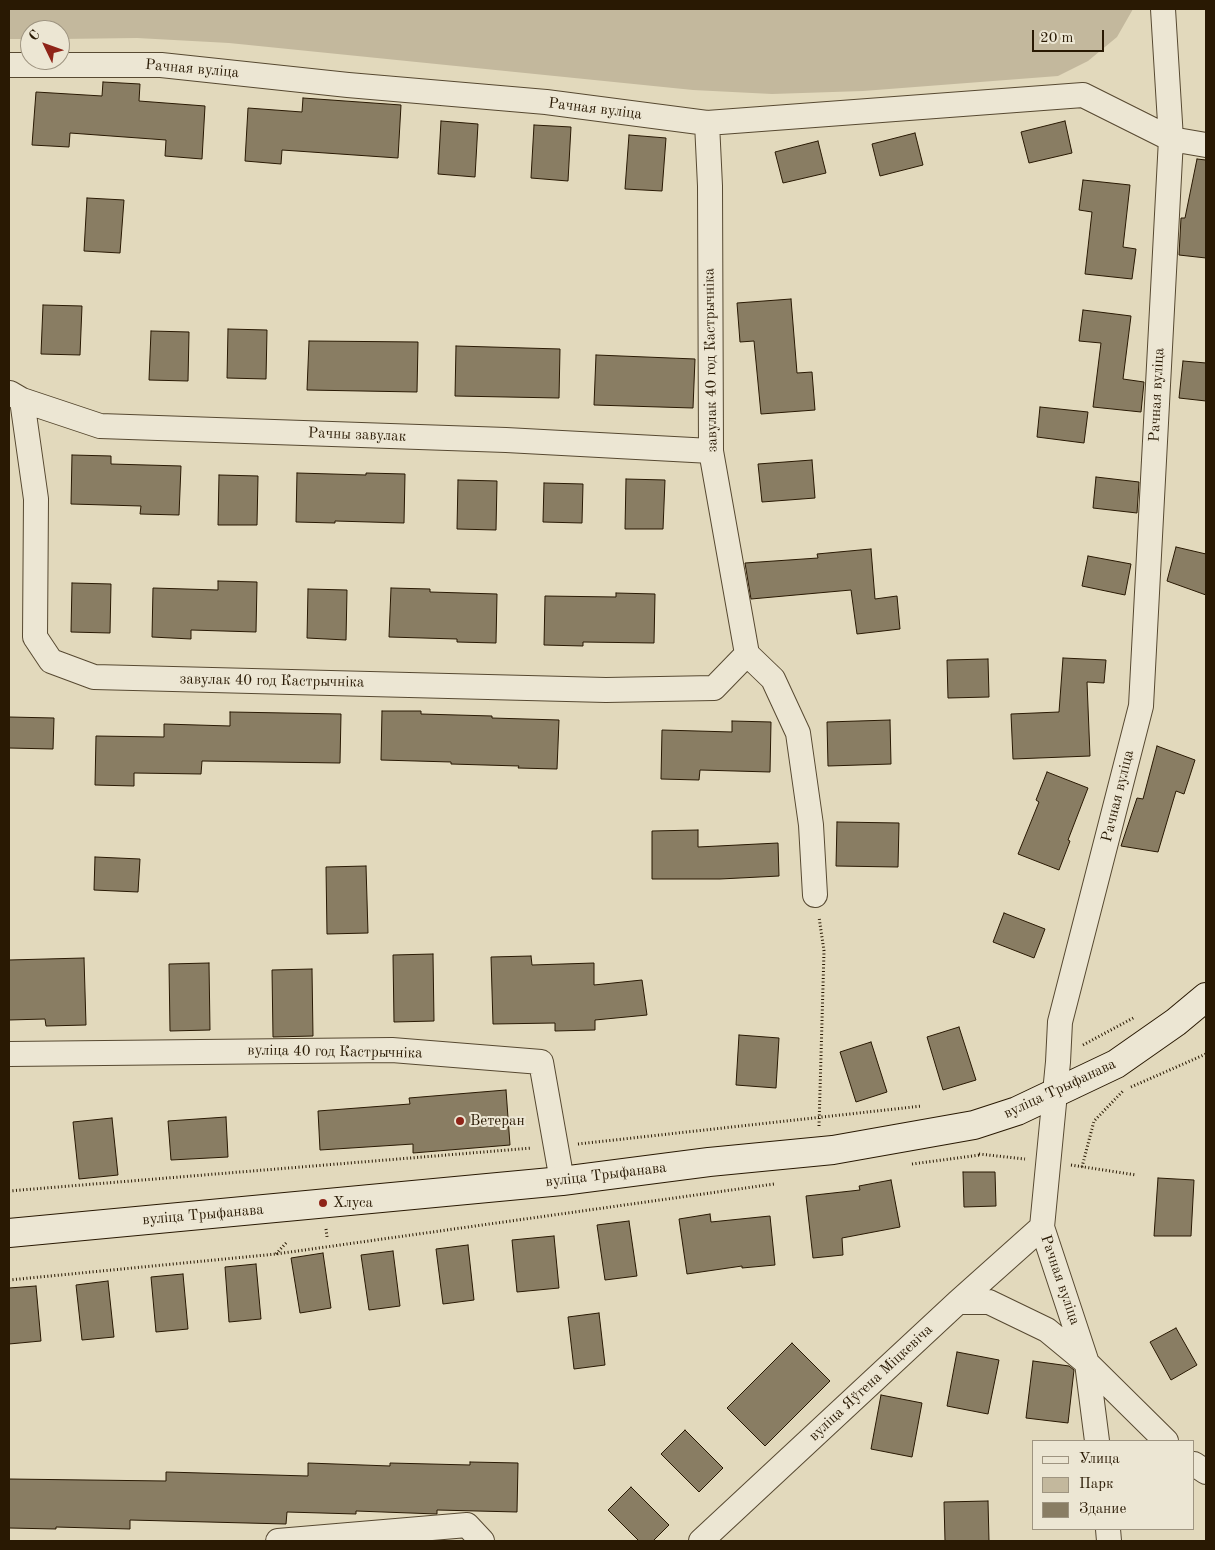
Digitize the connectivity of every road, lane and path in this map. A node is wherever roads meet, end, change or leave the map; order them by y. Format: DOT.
graph roads {
  1 [pos="1163,9"];
  2 [pos="9,65"];
  3 [pos="707,123"];
  4 [pos="1170,139"];
  5 [pos="1206,146"];
  6 [pos="15,396"];
  7 [pos="711,451"];
  8 [pos="747,654"];
  9 [pos="815,894"];
  10 [pos="1206,997"];
  11 [pos="1206,1021"];
  12 [pos="1176,1022"];
  13 [pos="9,1054"];
  14 [pos="1206,1054"];
  15 [pos="1054,1095"];
  16 [pos="926,1105"];
  17 [pos="819,1117"];
  18 [pos="556,1146"];
  19 [pos="818,1151"];
  20 [pos="980,1155"];
  21 [pos="910,1165"];
  22 [pos="1082,1167"];
  23 [pos="562,1181"];
  24 [pos="782,1183"];
  25 [pos="9,1191"];
  26 [pos="1042,1227"];
  27 [pos="9,1232"];
  28 [pos="288,1242"];
  29 [pos="276,1254"];
  30 [pos="9,1280"];
  31 [pos="958,1302"];
  32 [pos="1088,1363"];
  33 [pos="1097,1440"];
  34 [pos="1165,1440"];
  35 [pos="1195,1465"];
  36 [pos="1206,1472"];
  37 [pos="278,1541"];
  38 [pos="482,1541"];
  39 [pos="701,1541"];
  1 -- 4 [label="street, Рачная вуліца"];
  2 -- 3 [label="street, Рачная вуліца"];
  3 -- 4 [label="street, Рачная вуліца"];
  3 -- 7 [label="street, завулак 40 год Кастрычніка"];
  4 -- 5 [label="street"];
  4 -- 15 [label="street, Рачная вуліца"];
  6 -- 7 [label="street, Рачны завулак"];
  6 -- 8 [label="street, завулак 40 год Кастрычніка"];
  7 -- 8 [label="street, завулак 40 год Кастрычніка"];
  8 -- 9 [label="street"];
  9 -- 17 [label="path"];
  10 -- 12 [label="street, вуліца Трыфанава"];
  11 -- 12 [label="street"];
  12 -- 15 [label="street, вуліца Трыфанава"];
  13 -- 18 [label="street, вуліца 40 год Кастрычніка"];
  14 -- 22 [label="path"];
  15 -- 19 [label="street, вуліца Трыфанава"];
  15 -- 26 [label="street, Рачная вуліца"];
  16 -- 17 [label="path"];
  17 -- 18 [label="path"];
  17 -- 19 [label="path"];
  18 -- 23 [label="street, вуліца 40 год Кастрычніка"];
  18 -- 25 [label="path"];
  19 -- 23 [label="street, вуліца Трыфанава"];
  20 -- 21 [label="path"];
  23 -- 27 [label="street, вуліца Трыфанава"];
  24 -- 29 [label="path"];
  26 -- 31 [label="street, вуліца Яўгена Міцкевіча"];
  26 -- 32 [label="street, Рачная вуліца"];
  28 -- 29 [label="path"];
  29 -- 30 [label="path"];
  31 -- 32 [label="street"];
  31 -- 39 [label="street, вуліца Яўгена Міцкевіча"];
  32 -- 33 [label="street, Рачная вуліца"];
  32 -- 34 [label="street"];
  35 -- 36 [label="street"];
  37 -- 38 [label="street"];
}
